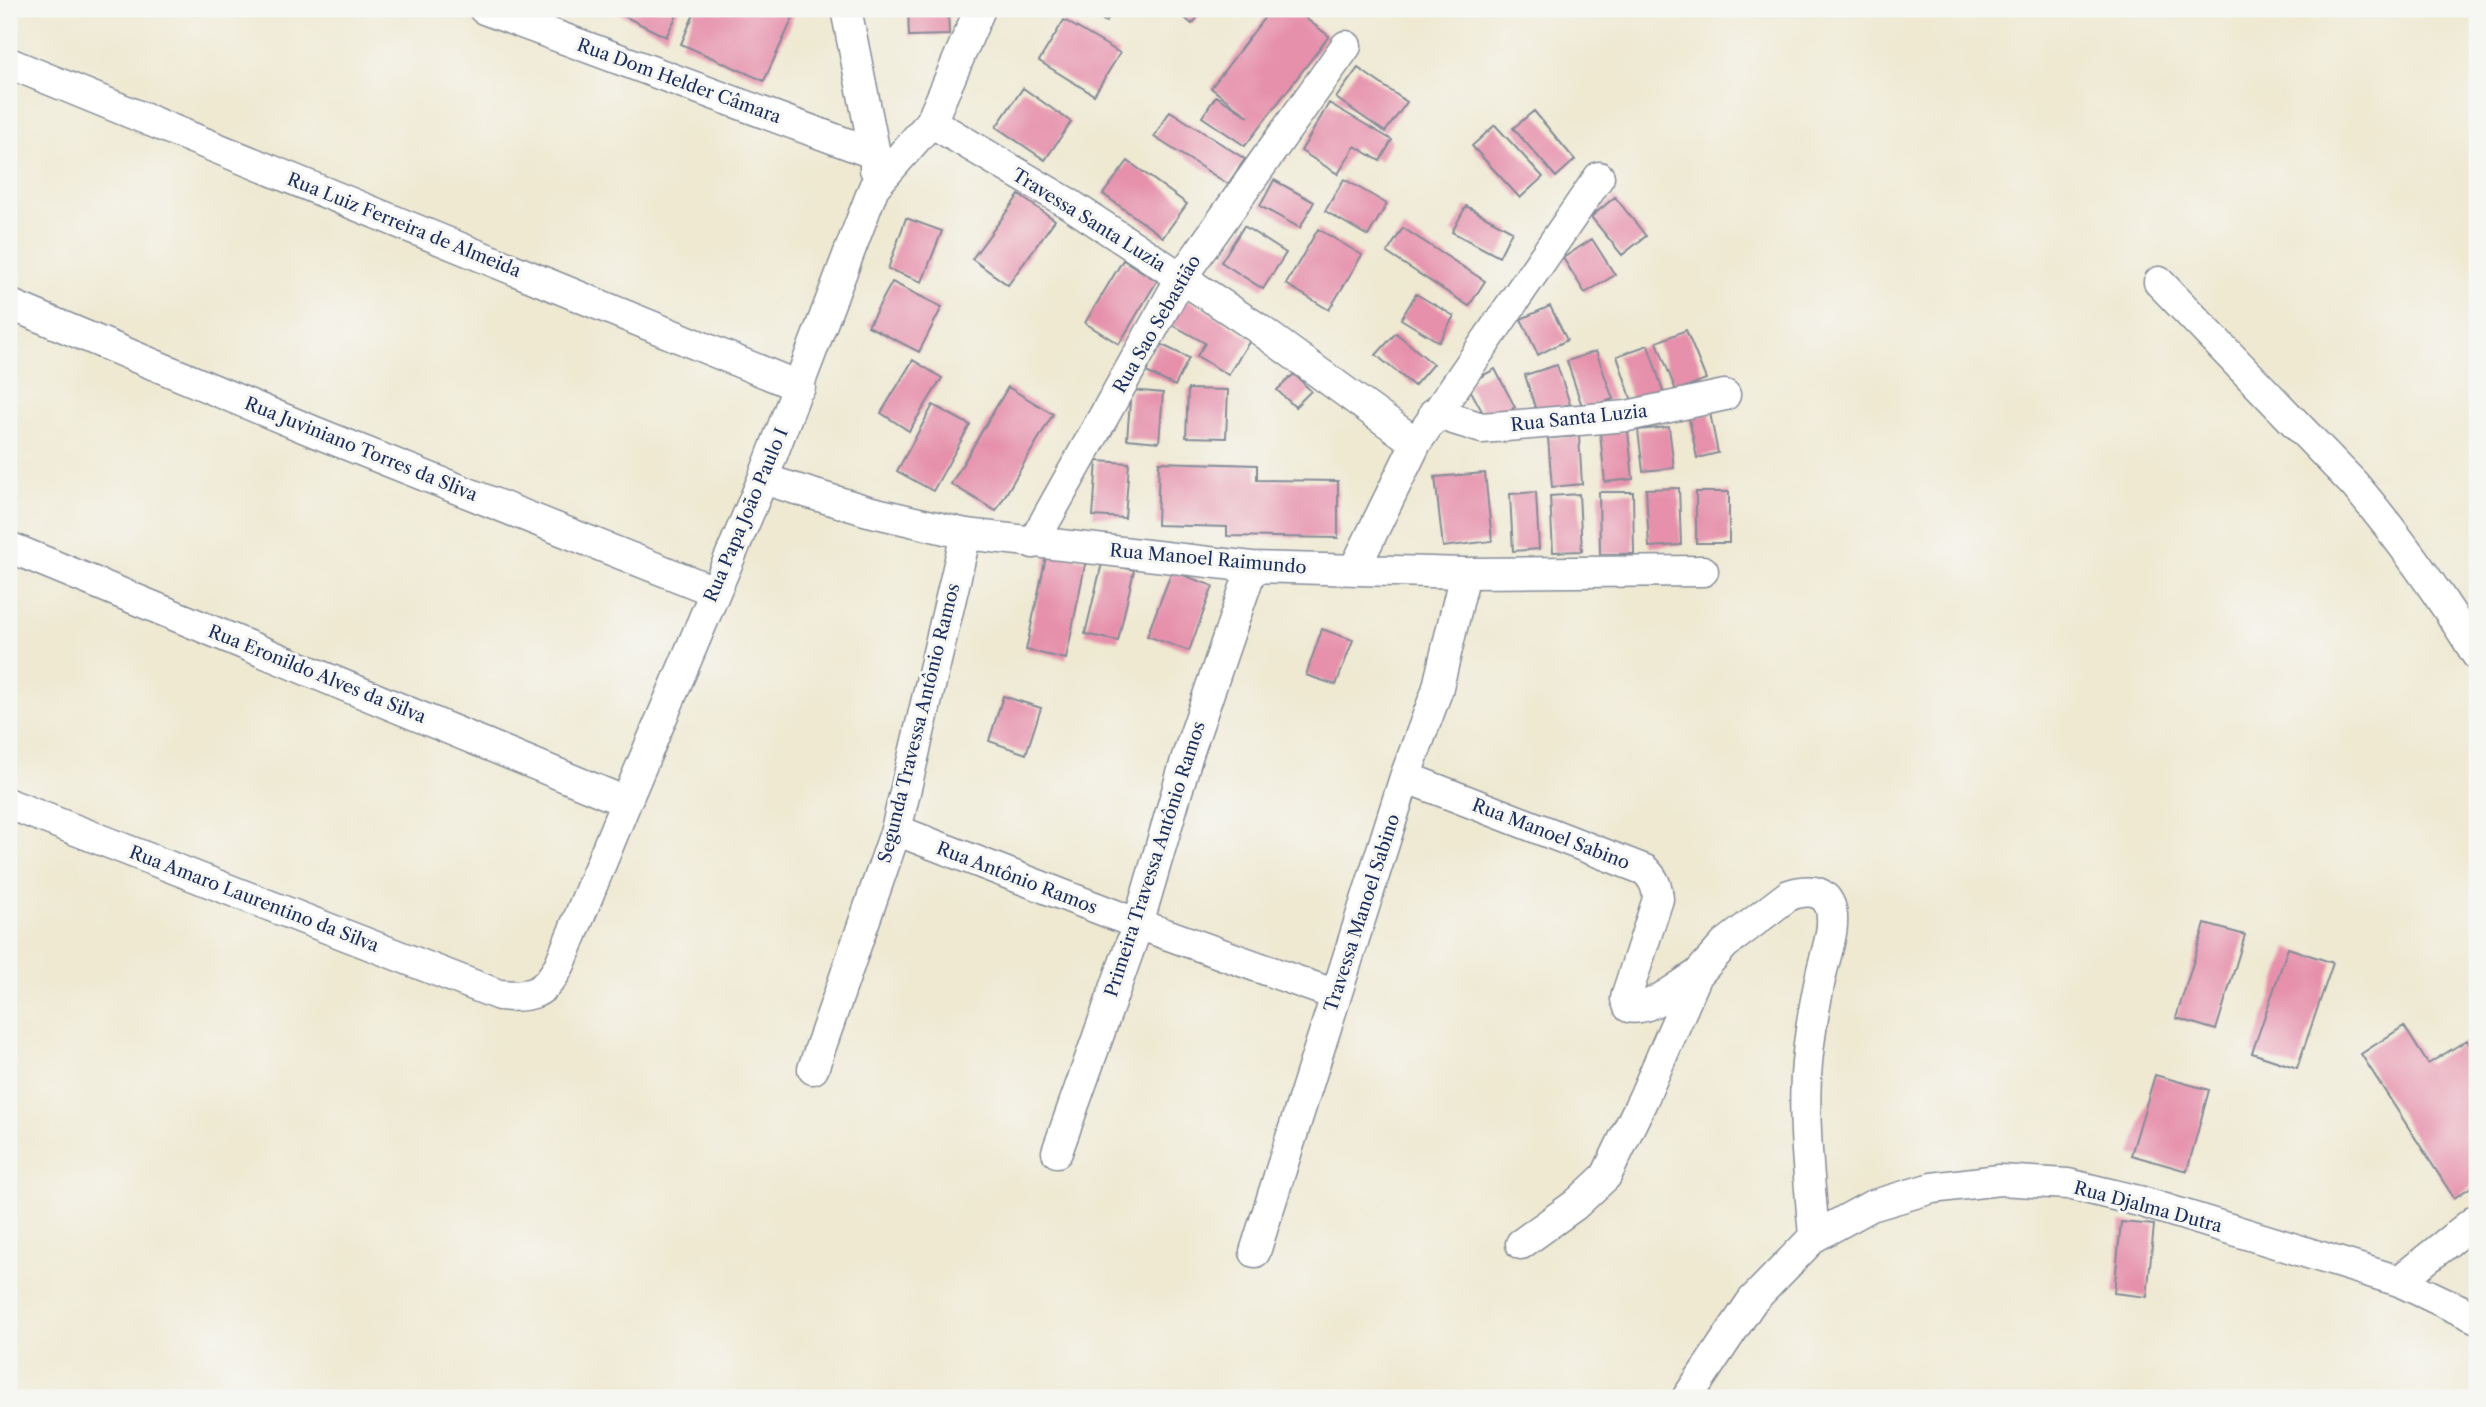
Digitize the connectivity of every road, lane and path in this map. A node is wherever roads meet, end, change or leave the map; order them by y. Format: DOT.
graph roads {
  1 [pos="484,9"];
  2 [pos="846,9"];
  3 [pos="980,9"];
  4 [pos="1346,46"];
  5 [pos="9,63"];
  6 [pos="931,122"];
  7 [pos="875,154"];
  8 [pos="1598,177"];
  9 [pos="874,187"];
  10 [pos="1181,278"];
  11 [pos="2159,282"];
  12 [pos="9,304"];
  13 [pos="800,387"];
  14 [pos="1725,395"];
  15 [pos="1434,413"];
  16 [pos="1416,443"];
  17 [pos="763,479"];
  18 [pos="966,534"];
  19 [pos="1034,543"];
  20 [pos="9,547"];
  21 [pos="1252,567"];
  22 [pos="1354,570"];
  23 [pos="1703,571"];
  24 [pos="1465,573"];
  25 [pos="714,591"];
  26 [pos="2477,655"];
  27 [pos="1405,778"];
  28 [pos="626,802"];
  29 [pos="9,804"];
  30 [pos="896,830"];
  31 [pos="1138,925"];
  32 [pos="1697,975"];
  33 [pos="499,995"];
  34 [pos="1336,995"];
  35 [pos="813,1069"];
  36 [pos="1057,1152"];
  37 [pos="2477,1219"];
  38 [pos="1814,1237"];
  39 [pos="1521,1244"];
  40 [pos="1255,1252"];
  41 [pos="2399,1281"];
  42 [pos="2477,1318"];
  43 [pos="1687,1398"];
  1 -- 7 [label="street, Rua Dom Helder Câmara"];
  2 -- 7 [label="street"];
  3 -- 6 [label="street, Rua Papa João Paulo I"];
  4 -- 10 [label="street, Rua Sao Sebastião"];
  5 -- 13 [label="street, Rua Luiz Ferreira de Almeida"];
  6 -- 9 [label="street, Rua Papa João Paulo I"];
  6 -- 10 [label="street, Travessa Santa Luzia"];
  7 -- 9 [label="street"];
  8 -- 15 [label="street"];
  9 -- 13 [label="street, Rua Papa João Paulo I"];
  10 -- 16 [label="street, Travessa Santa Luzia"];
  10 -- 19 [label="street, Rua Sao Sebastião"];
  11 -- 26 [label="street"];
  12 -- 25 [label="street, Rua Juviniano Torres da Sliva"];
  13 -- 17 [label="street, Rua Papa João Paulo I"];
  14 -- 15 [label="street, Rua Santa Luzia"];
  15 -- 16 [label="street"];
  16 -- 22 [label="street"];
  17 -- 18 [label="street, Rua Manoel Raimundo"];
  17 -- 25 [label="street, Rua Papa João Paulo I"];
  18 -- 19 [label="street, Rua Manoel Raimundo"];
  18 -- 30 [label="street, Segunda Travessa Antônio Ramos"];
  19 -- 21 [label="street, Rua Manoel Raimundo"];
  20 -- 28 [label="street, Rua Eronildo Alves da Silva"];
  21 -- 22 [label="street, Rua Manoel Raimundo"];
  21 -- 31 [label="street, Primeira Travessa Antônio Ramos"];
  22 -- 24 [label="street, Rua Manoel Raimundo"];
  23 -- 24 [label="street, Rua Manoel Raimundo"];
  24 -- 27 [label="street, Travessa Manoel Sabino"];
  25 -- 28 [label="street, Rua Papa João Paulo I"];
  27 -- 32 [label="street, Rua Manoel Sabino"];
  27 -- 34 [label="street, Travessa Manoel Sabino"];
  28 -- 33 [label="street, Rua Papa João Paulo I"];
  29 -- 33 [label="street, Rua Amaro Laurentino da Silva"];
  30 -- 31 [label="street, Rua Antônio Ramos"];
  30 -- 35 [label="street, Segunda Travessa Antônio Ramos"];
  31 -- 34 [label="street, Rua Antônio Ramos"];
  31 -- 36 [label="street, Primeira Travessa Antônio Ramos"];
  32 -- 38 [label="street, Rua Manoel Sabino"];
  32 -- 39 [label="street, Rua Manoel Sabino"];
  34 -- 40 [label="street, Travessa Manoel Sabino"];
  37 -- 41 [label="street"];
  38 -- 41 [label="street, Rua Djalma Dutra"];
  38 -- 43 [label="street, Rua Djalma Dutra"];
  41 -- 42 [label="street, Rua Djalma Dutra"];
}
